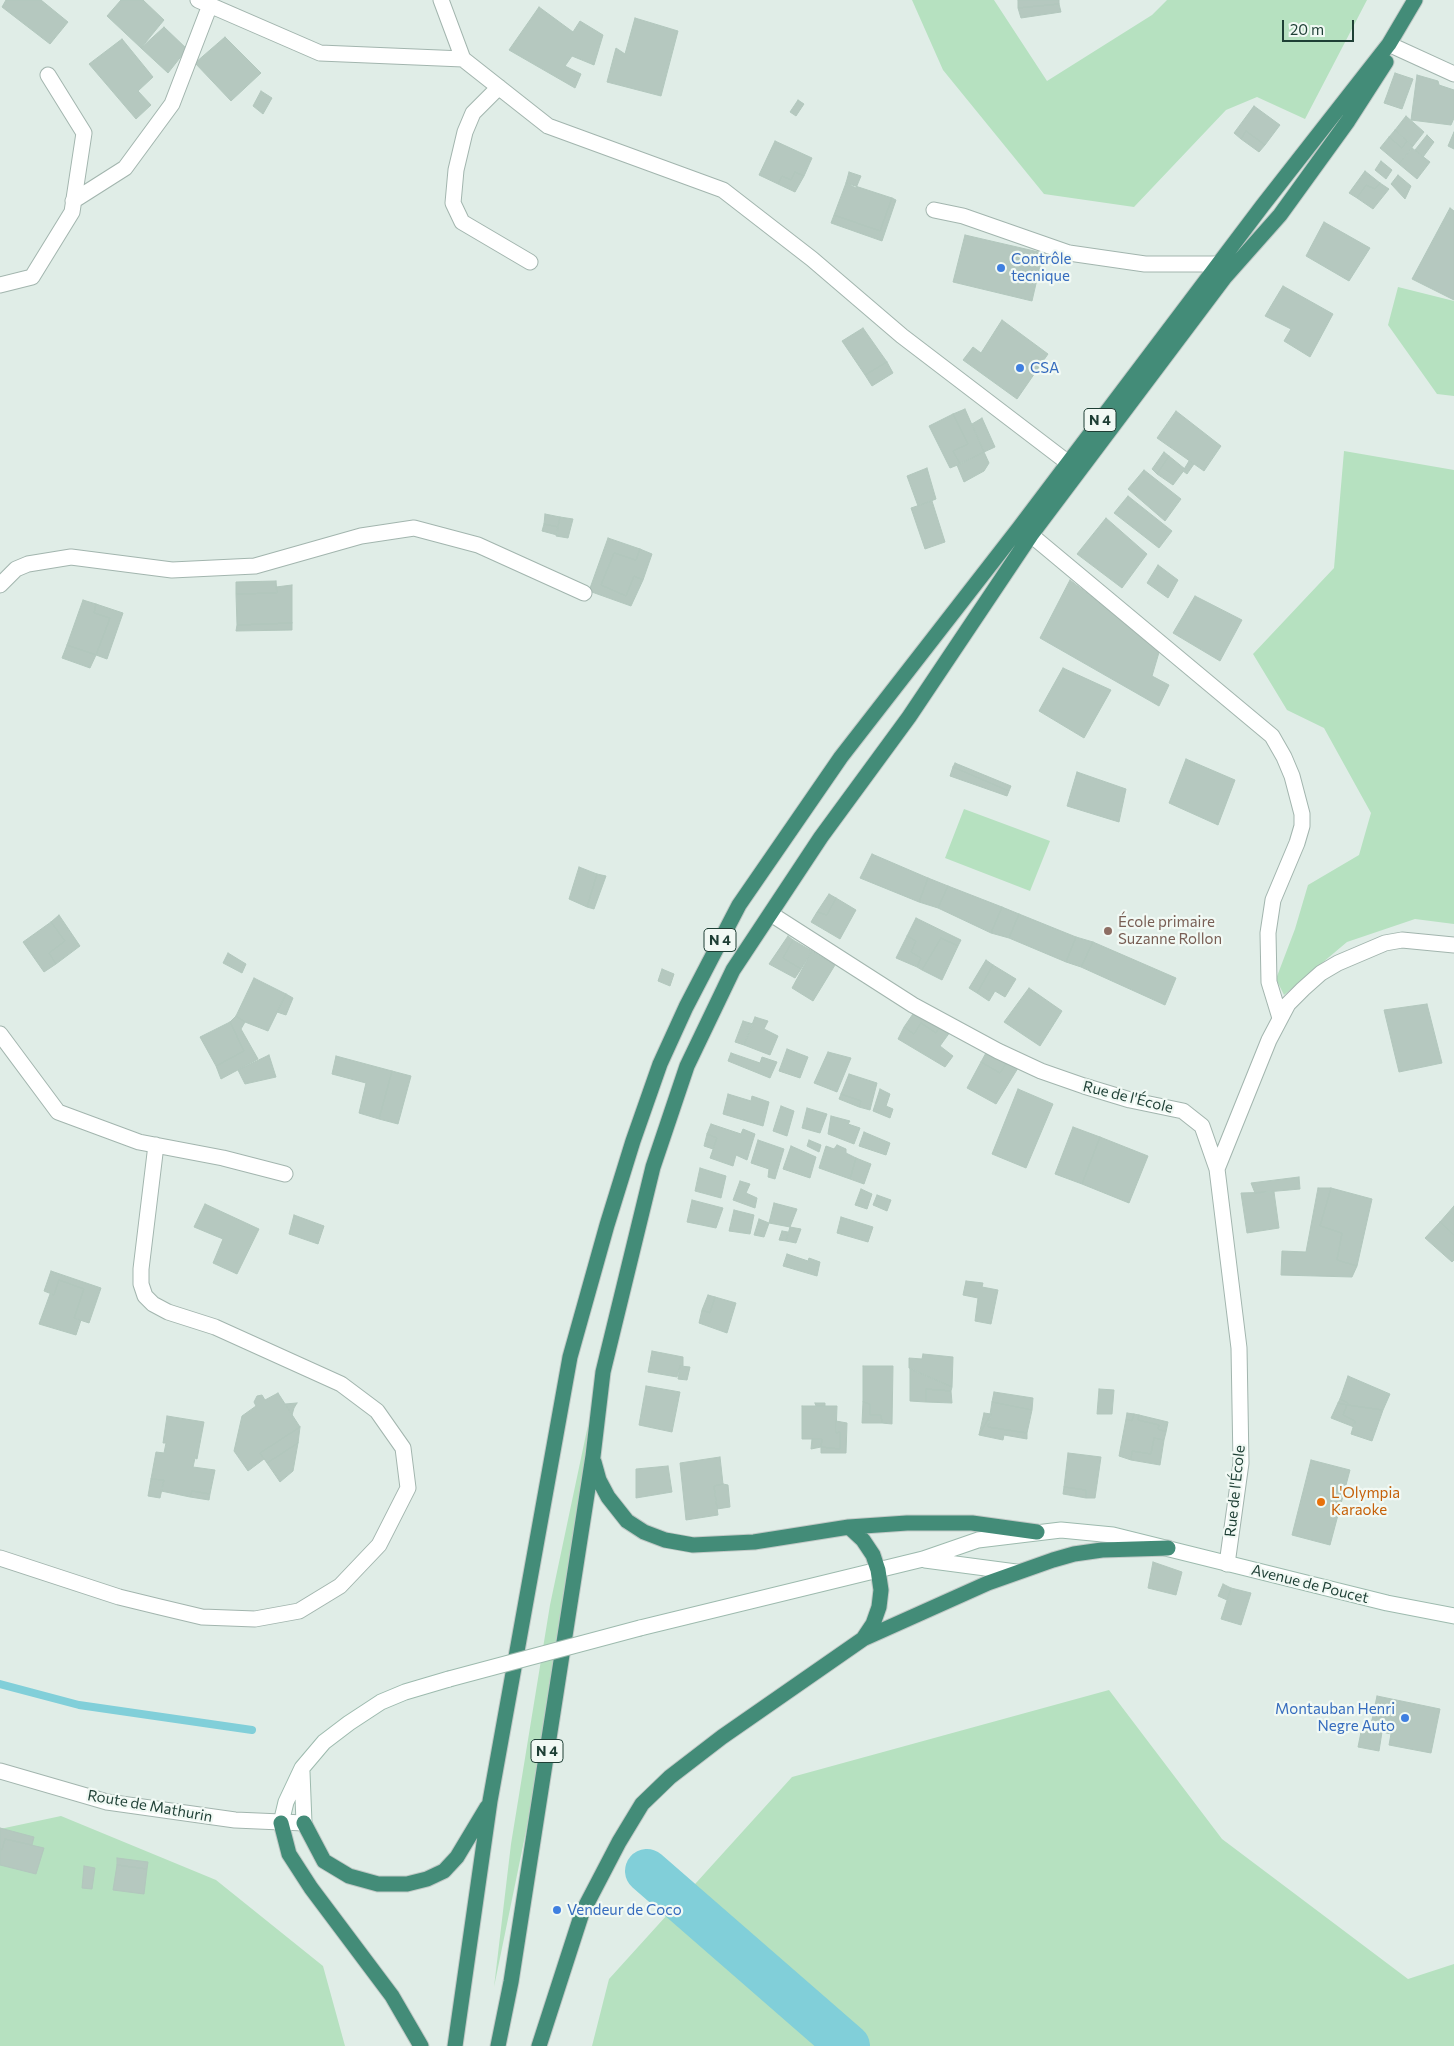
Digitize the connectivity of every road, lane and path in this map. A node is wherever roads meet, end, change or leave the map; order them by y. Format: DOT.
graph roads {
  1 [pos="441,0"];
  2 [pos="1415,0"];
  3 [pos="1422,0"];
  4 [pos="204,3"];
  5 [pos="1395,47"];
  6 [pos="463,59"];
  7 [pos="1454,74"];
  8 [pos="48,75"];
  9 [pos="499,87"];
  10 [pos="73,201"];
  11 [pos="934,210"];
  12 [pos="530,262"];
  13 [pos="1219,264"];
  14 [pos="0,285"];
  15 [pos="1067,462"];
  16 [pos="1031,534"];
  17 [pos="0,585"];
  18 [pos="584,593"];
  19 [pos="771,914"];
  20 [pos="1454,945"];
  21 [pos="1280,1018"];
  22 [pos="0,1034"];
  23 [pos="156,1145"];
  24 [pos="1218,1169"];
  25 [pos="285,1174"];
  26 [pos="593,1456"];
  27 [pos="849,1527"];
  28 [pos="1037,1532"];
  29 [pos="1168,1548"];
  30 [pos="0,1558"];
  31 [pos="923,1560"];
  32 [pos="1227,1564"];
  33 [pos="878,1570"];
  34 [pos="1016,1572"];
  35 [pos="1454,1616"];
  36 [pos="864,1639"];
  37 [pos="302,1768"];
  38 [pos="0,1771"];
  39 [pos="490,1801"];
  40 [pos="281,1823"];
  41 [pos="304,1823"];
  42 [pos="421,2046"];
  43 [pos="455,2046"];
  44 [pos="498,2046"];
  45 [pos="539,2046"];
  1 -- 6 [label="street"];
  2 -- 13 [label="highway, N 4"];
  3 -- 5 [label="highway, N 4"];
  4 -- 6 [label="street"];
  4 -- 10 [label="street"];
  5 -- 7 [label="street"];
  5 -- 16 [label="highway, N 4"];
  6 -- 9 [label="street"];
  8 -- 10 [label="street"];
  9 -- 12 [label="street"];
  9 -- 15 [label="street"];
  10 -- 14 [label="street"];
  11 -- 13 [label="street"];
  13 -- 15 [label="highway, N 4"];
  15 -- 39 [label="highway, N 4"];
  16 -- 19 [label="highway, N 4 / N 4"];
  16 -- 21 [label="street"];
  17 -- 18 [label="street"];
  19 -- 24 [label="street, Rue de l'École"];
  19 -- 26 [label="highway, N 4"];
  20 -- 21 [label="street"];
  21 -- 24 [label="street"];
  22 -- 23 [label="street"];
  23 -- 25 [label="street"];
  23 -- 30 [label="street"];
  24 -- 32 [label="street, Rue de l'École"];
  26 -- 27 [label="highway"];
  26 -- 44 [label="highway, N 4"];
  27 -- 28 [label="highway"];
  27 -- 33 [label="highway"];
  28 -- 29 [label="street, Avenue de Poucet"];
  28 -- 31 [label="street, Avenue de Poucet"];
  29 -- 32 [label="street, Avenue de Poucet"];
  29 -- 34 [label="highway"];
  31 -- 33 [label="street"];
  31 -- 34 [label="street"];
  32 -- 35 [label="street, Avenue de Poucet"];
  33 -- 36 [label="highway"];
  33 -- 37 [label="street, bridge"];
  34 -- 36 [label="highway"];
  36 -- 45 [label="highway"];
  37 -- 40 [label="street"];
  37 -- 41 [label="street"];
  38 -- 40 [label="street, Route de Mathurin"];
  39 -- 41 [label="highway"];
  39 -- 43 [label="highway, N 4"];
  40 -- 41 [label="street, Route de Mathurin"];
  40 -- 42 [label="highway"];
}
